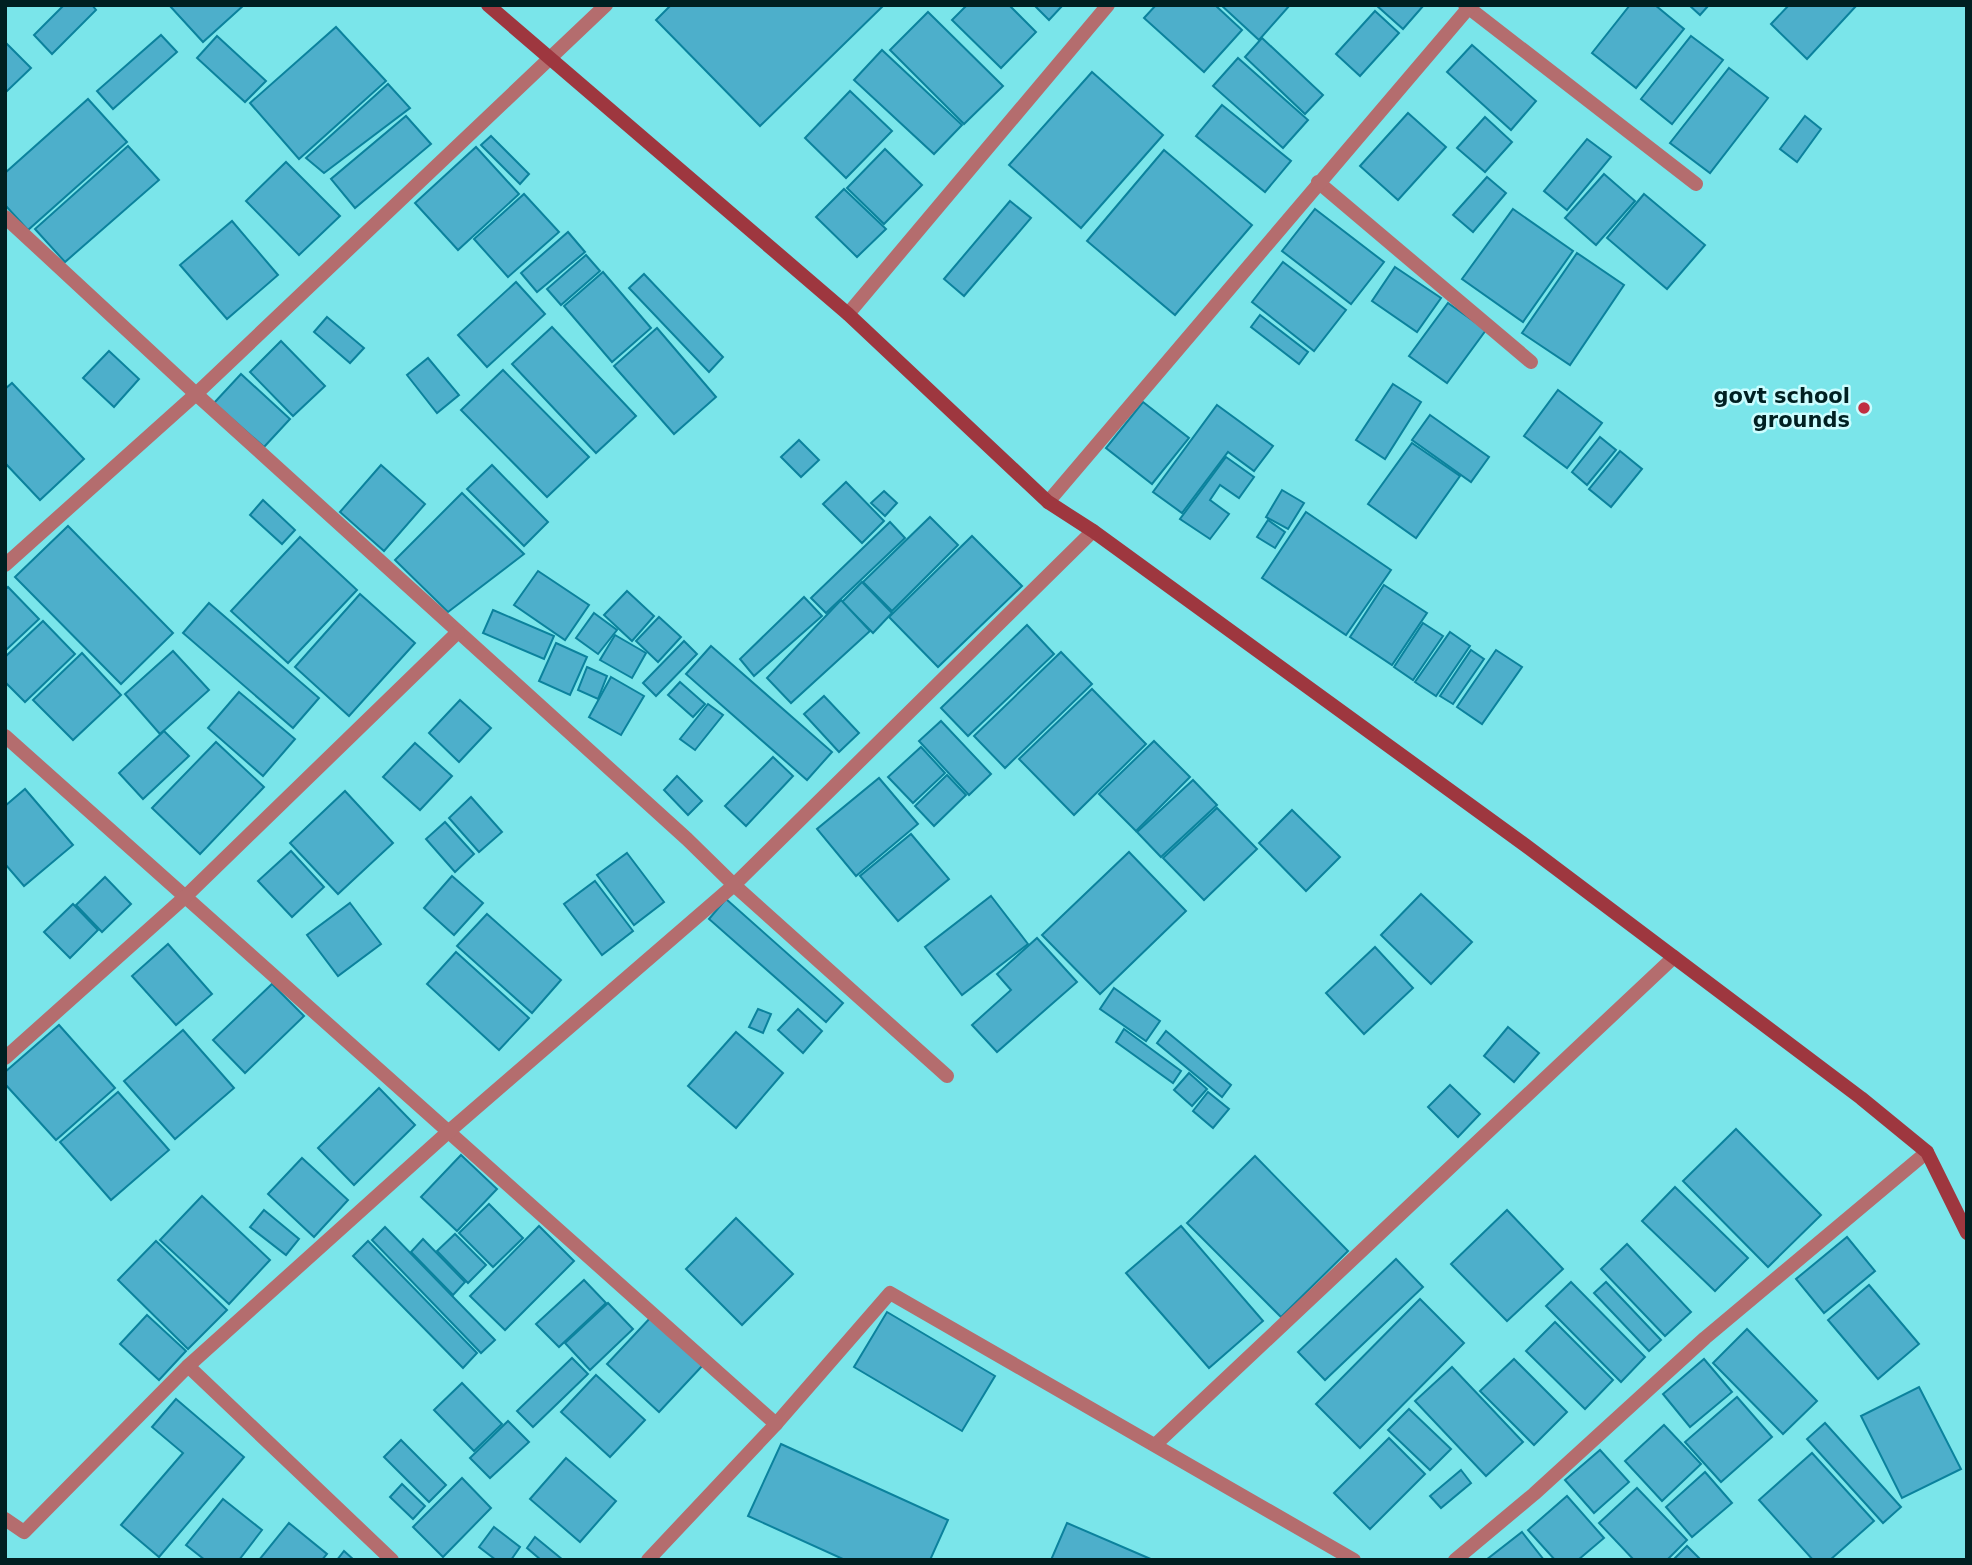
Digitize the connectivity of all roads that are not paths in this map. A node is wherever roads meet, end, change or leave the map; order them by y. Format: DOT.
graph roads {
  1 [pos="488,5"];
  2 [pos="606,5"];
  3 [pos="1108,5"];
  4 [pos="1468,6"];
  5 [pos="549,61"];
  6 [pos="1318,182"];
  7 [pos="1696,184"];
  8 [pos="5,217"];
  9 [pos="848,314"];
  10 [pos="1531,362"];
  11 [pos="196,394"];
  12 [pos="1048,502"];
  13 [pos="1093,531"];
  14 [pos="5,565"];
  15 [pos="458,632"];
  16 [pos="5,736"];
  17 [pos="734,886"];
  18 [pos="185,897"];
  19 [pos="1674,957"];
  20 [pos="5,1058"];
  21 [pos="947,1076"];
  22 [pos="447,1133"];
  23 [pos="1927,1152"];
  24 [pos="1967,1233"];
  25 [pos="188,1366"];
  26 [pos="776,1424"];
  27 [pos="1156,1445"];
  28 [pos="5,1519"];
  29 [pos="392,1560"];
  30 [pos="648,1560"];
  31 [pos="1354,1560"];
  32 [pos="1455,1560"];
  1 -- 5 [label="main road"];
  2 -- 5 [label="street"];
  3 -- 9 [label="street"];
  4 -- 6 [label="street"];
  4 -- 7 [label="street"];
  5 -- 9 [label="main road"];
  5 -- 11 [label="street"];
  6 -- 10 [label="street"];
  6 -- 12 [label="street"];
  8 -- 11 [label="street"];
  9 -- 12 [label="main road"];
  11 -- 14 [label="street"];
  11 -- 15 [label="street"];
  12 -- 13 [label="main road"];
  13 -- 17 [label="street"];
  13 -- 19 [label="main road"];
  15 -- 17 [label="street"];
  15 -- 18 [label="street"];
  16 -- 18 [label="street"];
  17 -- 21 [label="street"];
  17 -- 22 [label="street"];
  18 -- 20 [label="street"];
  18 -- 22 [label="street"];
  19 -- 23 [label="main road"];
  19 -- 27 [label="street"];
  22 -- 25 [label="street"];
  22 -- 26 [label="street"];
  23 -- 24 [label="main road"];
  23 -- 32 [label="street"];
  25 -- 28 [label="street"];
  25 -- 29 [label="street"];
  26 -- 27 [label="street"];
  26 -- 30 [label="street"];
  27 -- 31 [label="street"];
}
